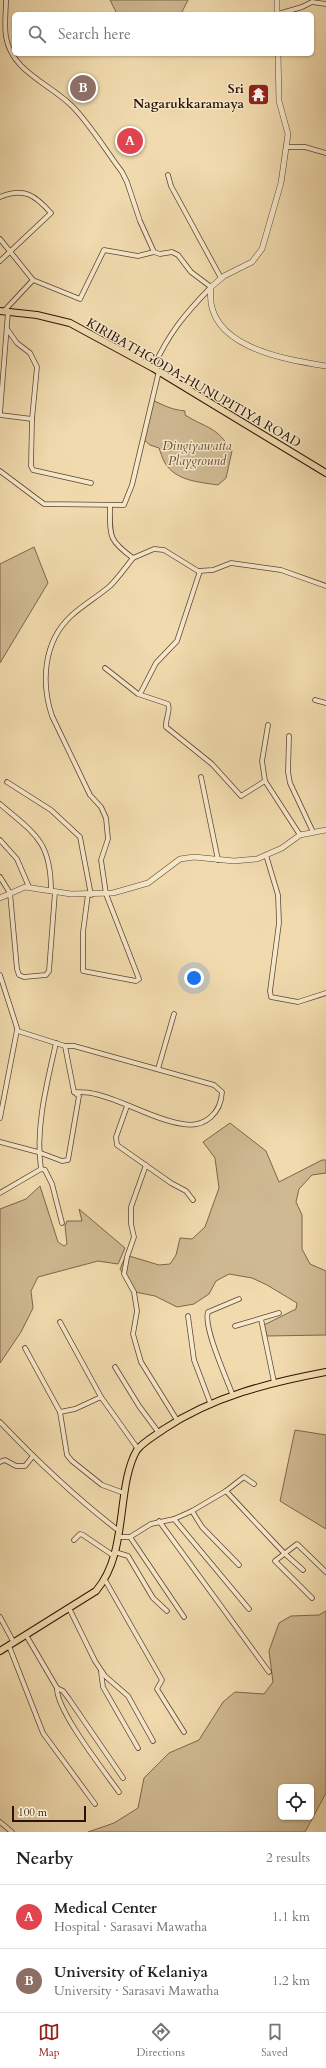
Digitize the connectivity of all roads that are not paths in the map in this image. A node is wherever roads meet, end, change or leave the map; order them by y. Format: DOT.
graph roads {
  1 [pos="6,0"];
  2 [pos="277,0"];
  3 [pos="326,4"];
  4 [pos="277,12"];
  5 [pos="284,12"];
  6 [pos="12,53"];
  7 [pos="14,56"];
  8 [pos="278,56"];
  9 [pos="286,147"];
  10 [pos="326,152"];
  11 [pos="168,175"];
  12 [pos="0,196"];
  13 [pos="0,239"];
  14 [pos="10,251"];
  15 [pos="154,252"];
  16 [pos="0,261"];
  17 [pos="221,278"];
  18 [pos="33,280"];
  19 [pos="210,287"];
  20 [pos="4,311"];
  21 [pos="7,329"];
  22 [pos="326,366"];
  23 [pos="156,370"];
  24 [pos="0,414"];
  25 [pos="32,419"];
  26 [pos="0,471"];
  27 [pos="326,473"];
  28 [pos="91,483"];
  29 [pos="110,506"];
  30 [pos="134,558"];
  31 [pos="200,571"];
  32 [pos="326,586"];
  33 [pos="105,668"];
  34 [pos="140,694"];
  35 [pos="315,700"];
  36 [pos="326,703"];
  37 [pos="268,725"];
  38 [pos="288,736"];
  39 [pos="201,777"];
  40 [pos="265,781"];
  41 [pos="7,782"];
  42 [pos="0,804"];
  43 [pos="326,830"];
  44 [pos="313,832"];
  45 [pos="300,835"];
  46 [pos="0,840"];
  47 [pos="266,855"];
  48 [pos="218,860"];
  49 [pos="0,876"];
  50 [pos="29,887"];
  51 [pos="53,891"];
  52 [pos="10,892"];
  53 [pos="106,894"];
  54 [pos="89,895"];
  55 [pos="0,898"];
  56 [pos="0,976"];
  57 [pos="326,993"];
  58 [pos="174,1014"];
  59 [pos="18,1029"];
  60 [pos="56,1043"];
  61 [pos="65,1046"];
  62 [pos="158,1069"];
  63 [pos="74,1092"];
  64 [pos="127,1106"];
  65 [pos="0,1118"];
  66 [pos="0,1142"];
  67 [pos="38,1152"];
  68 [pos="146,1165"];
  69 [pos="41,1169"];
  70 [pos="0,1192"];
  71 [pos="193,1200"];
  72 [pos="62,1223"];
  73 [pos="239,1299"];
  74 [pos="279,1313"];
  75 [pos="188,1316"];
  76 [pos="261,1319"];
  77 [pos="60,1322"];
  78 [pos="235,1326"];
  79 [pos="25,1348"];
  80 [pos="115,1366"];
  81 [pos="326,1372"];
  82 [pos="274,1382"];
  83 [pos="233,1396"];
  84 [pos="101,1397"];
  85 [pos="211,1405"];
  86 [pos="60,1412"];
  87 [pos="178,1420"];
  88 [pos="0,1422"];
  89 [pos="159,1433"];
  90 [pos="138,1449"];
  91 [pos="33,1456"];
  92 [pos="0,1462"];
  93 [pos="254,1484"];
  94 [pos="226,1491"];
  95 [pos="124,1493"];
  96 [pos="192,1511"];
  97 [pos="174,1519"];
  98 [pos="159,1521"];
  99 [pos="118,1534"];
  100 [pos="130,1537"];
  101 [pos="74,1540"];
  102 [pos="284,1553"];
  103 [pos="114,1554"];
  104 [pos="239,1565"];
  105 [pos="303,1570"];
  106 [pos="326,1572"];
  107 [pos="105,1580"];
  108 [pos="312,1598"];
  109 [pos="69,1608"];
  110 [pos="250,1609"];
  111 [pos="167,1611"];
  112 [pos="0,1617"];
  113 [pos="184,1617"];
  114 [pos="26,1635"];
  115 [pos="12,1644"];
  116 [pos="0,1651"];
  117 [pos="101,1670"];
  118 [pos="269,1672"];
  119 [pos="57,1688"];
  120 [pos="184,1732"];
  121 [pos="153,1741"];
  122 [pos="138,1748"];
  123 [pos="123,1778"];
  124 [pos="119,1792"];
  125 [pos="95,1804"];
  126 [pos="0,1822"];
  127 [pos="12,1832"];
  1 -- 6 [label="street"];
  2 -- 4 [label="street"];
  3 -- 5 [label="street"];
  7 -- 15 [label="street"];
  8 -- 9 [label="street"];
  9 -- 10 [label="street"];
  9 -- 17 [label="street"];
  11 -- 17 [label="street"];
  12 -- 14 [label="street"];
  13 -- 14 [label="street"];
  14 -- 16 [label="street"];
  14 -- 18 [label="street"];
  15 -- 18 [label="street"];
  15 -- 19 [label="street"];
  17 -- 19 [label="street"];
  18 -- 20 [label="street"];
  19 -- 22 [label="street"];
  19 -- 23 [label="street"];
  20 -- 21 [label="street"];
  20 -- 23 [label="main road, KIRIBATHGODA-HUNUPITIYA ROAD"];
  21 -- 24 [label="street"];
  21 -- 25 [label="street"];
  23 -- 27 [label="main road, KIRIBATHGODA-HUNUPITIYA ROAD"];
  23 -- 29 [label="street"];
  24 -- 25 [label="street"];
  25 -- 28 [label="street"];
  26 -- 29 [label="street"];
  29 -- 30 [label="street"];
  30 -- 31 [label="street"];
  30 -- 53 [label="street"];
  31 -- 32 [label="street"];
  31 -- 34 [label="street"];
  33 -- 34 [label="street"];
  34 -- 40 [label="street"];
  35 -- 36 [label="street"];
  37 -- 40 [label="street"];
  38 -- 44 [label="street"];
  39 -- 48 [label="street"];
  40 -- 45 [label="street"];
  41 -- 54 [label="street"];
  42 -- 51 [label="street"];
  43 -- 44 [label="street"];
  44 -- 45 [label="street"];
  45 -- 47 [label="street"];
  46 -- 50 [label="street"];
  47 -- 48 [label="street"];
  47 -- 57 [label="street"];
  48 -- 53 [label="street"];
  49 -- 52 [label="street"];
  50 -- 51 [label="street"];
  50 -- 52 [label="street"];
  51 -- 52 [label="street"];
  51 -- 54 [label="street"];
  52 -- 55 [label="street"];
  53 -- 54 [label="street"];
  53 -- 54 [label="street"];
  56 -- 59 [label="street"];
  58 -- 62 [label="street"];
  59 -- 60 [label="street"];
  59 -- 65 [label="street"];
  60 -- 61 [label="street"];
  60 -- 67 [label="street"];
  61 -- 62 [label="street"];
  61 -- 63 [label="street"];
  62 -- 64 [label="street"];
  63 -- 64 [label="street"];
  63 -- 67 [label="street"];
  64 -- 68 [label="street"];
  66 -- 67 [label="street"];
  67 -- 69 [label="street"];
  68 -- 71 [label="street"];
  68 -- 87 [label="street"];
  69 -- 70 [label="street"];
  69 -- 72 [label="street"];
  73 -- 83 [label="street"];
  74 -- 76 [label="street"];
  75 -- 85 [label="street"];
  76 -- 78 [label="street"];
  76 -- 82 [label="street"];
  77 -- 84 [label="street"];
  79 -- 86 [label="street"];
  80 -- 89 [label="street"];
  81 -- 82 [label="main road"];
  82 -- 83 [label="main road"];
  83 -- 85 [label="main road"];
  84 -- 86 [label="street"];
  84 -- 90 [label="street"];
  85 -- 87 [label="main road"];
  86 -- 95 [label="street"];
  87 -- 89 [label="main road"];
  88 -- 91 [label="street"];
  89 -- 90 [label="main road"];
  90 -- 95 [label="main road"];
  91 -- 92 [label="street"];
  91 -- 99 [label="street"];
  93 -- 94 [label="street"];
  94 -- 96 [label="street"];
  94 -- 102 [label="street"];
  95 -- 99 [label="main road"];
  96 -- 97 [label="street"];
  96 -- 104 [label="street"];
  97 -- 98 [label="street"];
  97 -- 110 [label="street"];
  98 -- 100 [label="street"];
  98 -- 118 [label="street"];
  99 -- 100 [label="street"];
  99 -- 103 [label="main road"];
  100 -- 113 [label="street"];
  101 -- 103 [label="street"];
  102 -- 105 [label="street"];
  102 -- 106 [label="street"];
  102 -- 108 [label="street"];
  103 -- 107 [label="main road"];
  103 -- 111 [label="street"];
  107 -- 109 [label="main road"];
  107 -- 120 [label="street"];
  109 -- 114 [label="main road"];
  109 -- 117 [label="street"];
  112 -- 115 [label="street"];
  114 -- 115 [label="main road"];
  114 -- 119 [label="street"];
  115 -- 116 [label="main road"];
  115 -- 125 [label="street"];
  117 -- 121 [label="street"];
  117 -- 122 [label="street"];
  119 -- 123 [label="street"];
  119 -- 124 [label="street"];
  126 -- 127 [label="street"];
}
